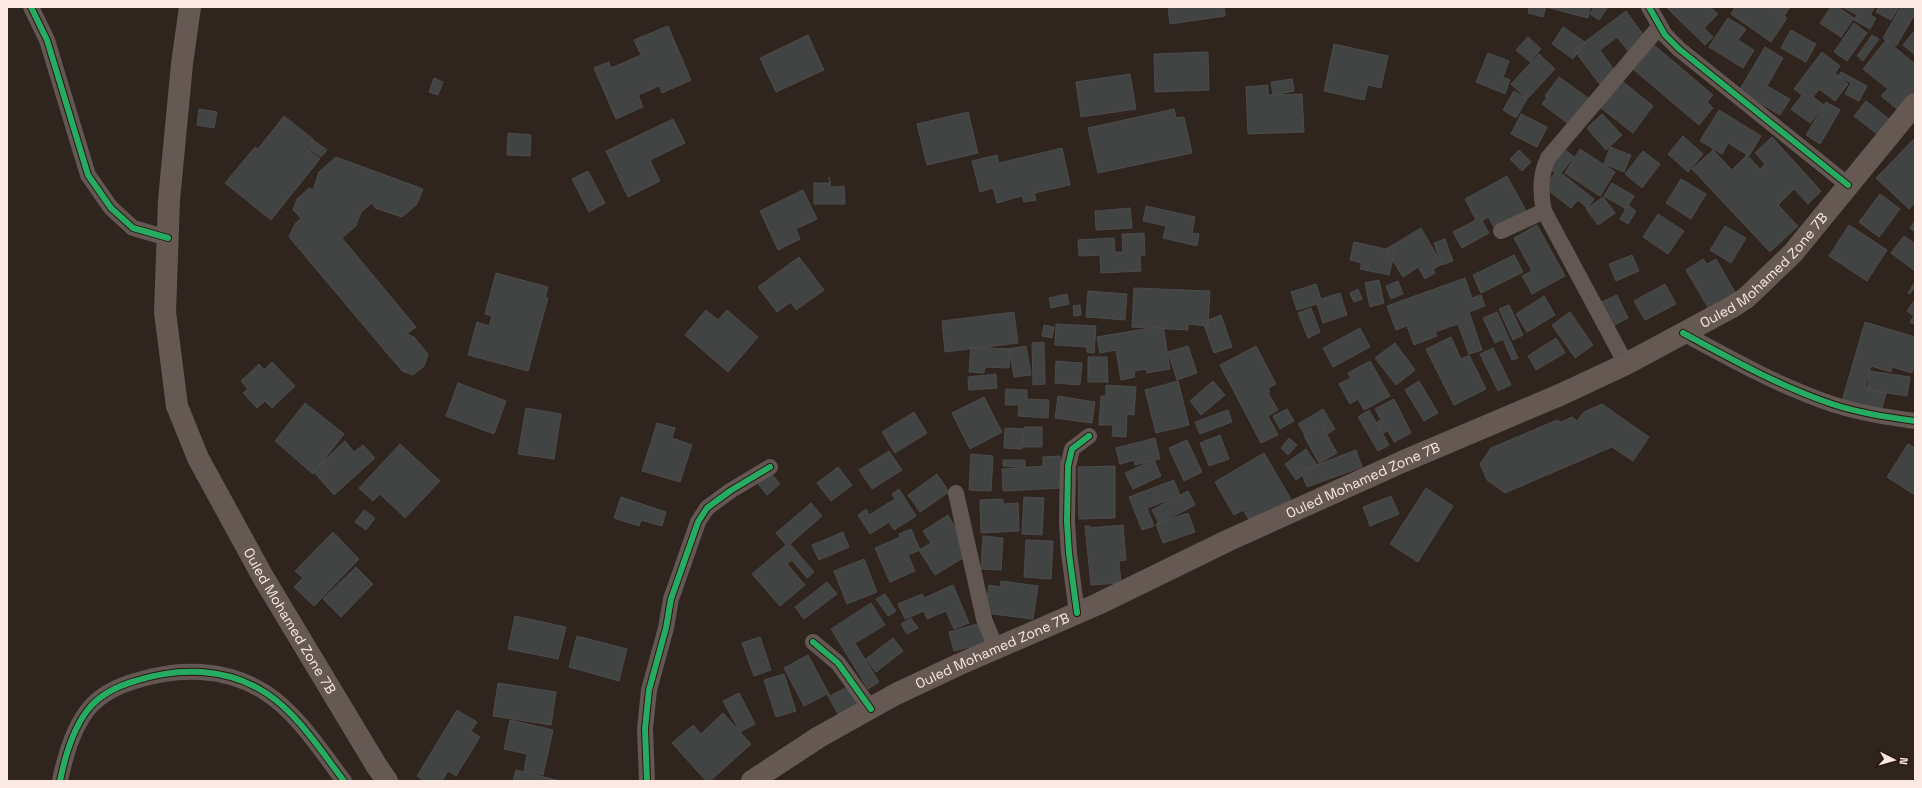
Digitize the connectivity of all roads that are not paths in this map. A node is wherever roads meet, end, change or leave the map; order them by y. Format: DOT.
graph roads {
  1 [pos="31,7"];
  2 [pos="190,7"];
  3 [pos="1649,7"];
  4 [pos="1659,27"];
  5 [pos="1915,104"];
  6 [pos="1848,185"];
  7 [pos="1544,212"];
  8 [pos="1501,231"];
  9 [pos="168,238"];
  10 [pos="1683,333"];
  11 [pos="1626,364"];
  12 [pos="1915,421"];
  13 [pos="1089,436"];
  14 [pos="770,467"];
  15 [pos="956,493"];
  16 [pos="1077,614"];
  17 [pos="812,642"];
  18 [pos="996,648"];
  19 [pos="871,709"];
  20 [pos="60,781"];
  21 [pos="344,781"];
  22 [pos="387,781"];
  23 [pos="648,781"];
  24 [pos="752,781"];
  1 -- 9 [label="street"];
  2 -- 9 [label="main road, Ouled Mohamed Zone 7B"];
  3 -- 4 [label="street"];
  4 -- 6 [label="street"];
  4 -- 7 [label="street"];
  5 -- 6 [label="main road, Ouled Mohamed Zone 7B"];
  6 -- 10 [label="main road, Ouled Mohamed Zone 7B"];
  7 -- 8 [label="street"];
  7 -- 11 [label="street"];
  9 -- 22 [label="main road, Ouled Mohamed Zone 7B"];
  10 -- 11 [label="main road, Ouled Mohamed Zone 7B"];
  10 -- 12 [label="street"];
  11 -- 16 [label="main road, Ouled Mohamed Zone 7B"];
  13 -- 16 [label="street"];
  14 -- 23 [label="street"];
  15 -- 18 [label="street"];
  16 -- 18 [label="main road, Ouled Mohamed Zone 7B"];
  17 -- 19 [label="street"];
  18 -- 19 [label="main road, Ouled Mohamed Zone 7B"];
  19 -- 24 [label="main road, Ouled Mohamed Zone 7B"];
  20 -- 21 [label="street"];
}
